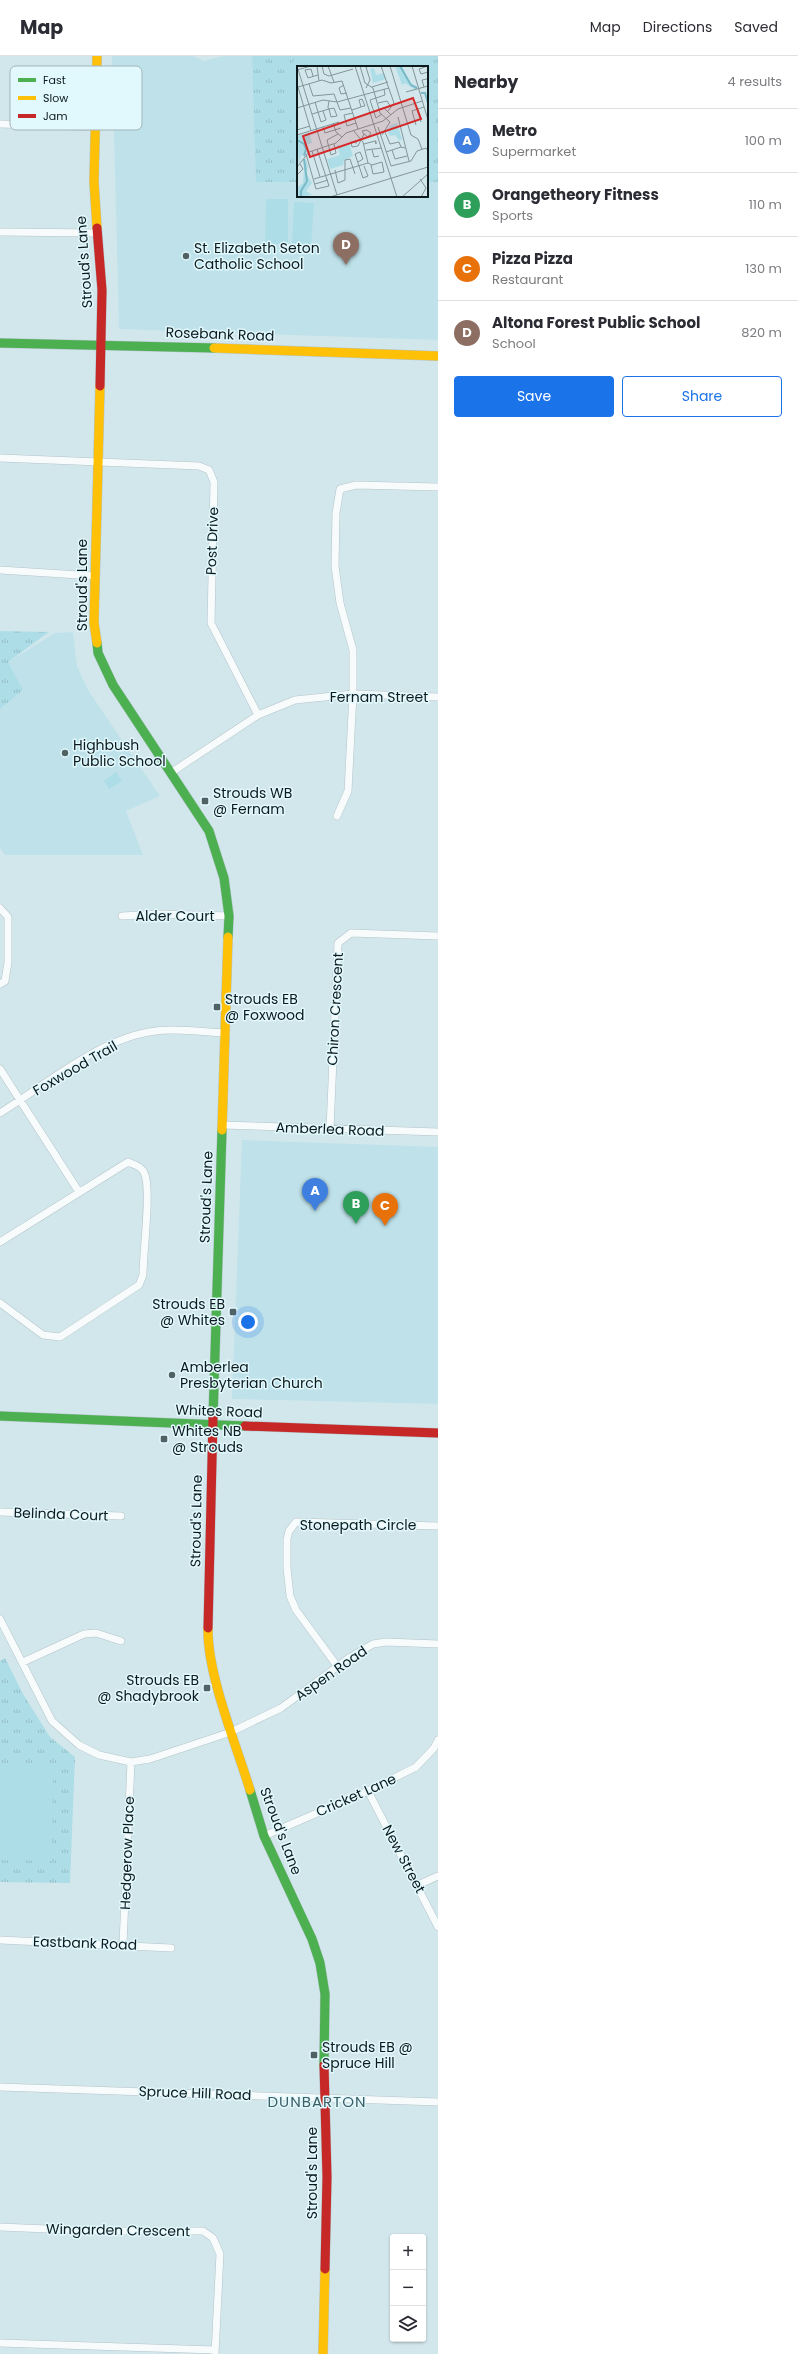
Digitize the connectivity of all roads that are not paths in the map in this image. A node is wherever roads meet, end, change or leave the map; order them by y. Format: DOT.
graph roads {
  1 [pos="97,56"];
  2 [pos="97,66"];
  3 [pos="0,124"];
  4 [pos="10,124"];
  5 [pos="96,130"];
  6 [pos="0,232"];
  7 [pos="96,233"];
  8 [pos="0,343"];
  9 [pos="101,344"];
  10 [pos="438,356"];
  11 [pos="0,458"];
  12 [pos="96,461"];
  13 [pos="438,487"];
  14 [pos="0,570"];
  15 [pos="95,576"];
  16 [pos="353,694"];
  17 [pos="438,697"];
  18 [pos="258,715"];
  19 [pos="172,772"];
  20 [pos="337,816"];
  21 [pos="0,908"];
  22 [pos="122,916"];
  23 [pos="229,916"];
  24 [pos="438,936"];
  25 [pos="0,984"];
  26 [pos="226,1033"];
  27 [pos="0,1069"];
  28 [pos="21,1100"];
  29 [pos="0,1113"];
  30 [pos="222,1125"];
  31 [pos="330,1129"];
  32 [pos="438,1132"];
  33 [pos="79,1192"];
  34 [pos="0,1242"];
  35 [pos="0,1303"];
  36 [pos="0,1416"];
  37 [pos="214,1425"];
  38 [pos="438,1434"];
  39 [pos="0,1512"];
  40 [pos="121,1516"];
  41 [pos="438,1526"];
  42 [pos="0,1619"];
  43 [pos="121,1641"];
  44 [pos="438,1644"];
  45 [pos="23,1662"];
  46 [pos="338,1667"];
  47 [pos="231,1732"];
  48 [pos="438,1740"];
  49 [pos="131,1762"];
  50 [pos="368,1791"];
  51 [pos="264,1836"];
  52 [pos="438,1876"];
  53 [pos="418,1885"];
  54 [pos="438,1927"];
  55 [pos="0,1940"];
  56 [pos="123,1944"];
  57 [pos="171,1948"];
  58 [pos="0,2087"];
  59 [pos="324,2097"];
  60 [pos="438,2102"];
  61 [pos="0,2227"];
  62 [pos="0,2343"];
  63 [pos="215,2352"];
  64 [pos="323,2354"];
  1 -- 2 [label="street, Stroud's Lane"];
  3 -- 4 [label="street"];
  5 -- 7 [label="street, Stroud's Lane"];
  6 -- 7 [label="street"];
  7 -- 9 [label="street, Stroud's Lane"];
  8 -- 9 [label="street, Rosebank Road"];
  9 -- 10 [label="street, Rosebank Road"];
  9 -- 12 [label="street, Stroud's Lane"];
  11 -- 12 [label="street, Post Drive"];
  12 -- 15 [label="street, Stroud's Lane"];
  12 -- 18 [label="street, Post Drive"];
  13 -- 16 [label="street"];
  14 -- 15 [label="street"];
  15 -- 19 [label="street, Stroud's Lane"];
  16 -- 17 [label="street, Fernam Street"];
  16 -- 18 [label="street, Fernam Street"];
  16 -- 20 [label="street"];
  18 -- 19 [label="street, Fernam Street"];
  19 -- 23 [label="street, Stroud's Lane"];
  21 -- 25 [label="street"];
  22 -- 23 [label="street, Alder Court"];
  23 -- 26 [label="street, Stroud's Lane"];
  24 -- 31 [label="street, Chiron Crescent"];
  26 -- 28 [label="street, Foxwood Trail"];
  26 -- 30 [label="street, Stroud's Lane"];
  27 -- 28 [label="street"];
  28 -- 29 [label="street, Foxwood Trail"];
  28 -- 33 [label="street"];
  30 -- 31 [label="street, Amberlea Road"];
  30 -- 37 [label="street, Stroud's Lane"];
  31 -- 32 [label="street, Amberlea Road"];
  33 -- 34 [label="street"];
  33 -- 35 [label="street"];
  36 -- 37 [label="street, Whites Road"];
  37 -- 38 [label="street, Whites Road"];
  37 -- 47 [label="street, Stroud's Lane"];
  39 -- 40 [label="street, Belinda Court"];
  41 -- 46 [label="street, Stonepath Circle"];
  42 -- 45 [label="street"];
  43 -- 45 [label="street"];
  44 -- 46 [label="street, Aspen Road"];
  45 -- 49 [label="street"];
  46 -- 47 [label="street, Aspen Road"];
  47 -- 49 [label="street, Aspen Road"];
  47 -- 51 [label="street, Stroud's Lane"];
  48 -- 50 [label="street, Cricket Lane"];
  49 -- 56 [label="street, Hedgerow Place"];
  50 -- 51 [label="street, Cricket Lane"];
  50 -- 53 [label="street, New Street"];
  51 -- 59 [label="street, Stroud's Lane"];
  52 -- 53 [label="street"];
  53 -- 54 [label="street, New Street"];
  55 -- 56 [label="street, Eastbank Road"];
  56 -- 57 [label="street, Eastbank Road"];
  58 -- 59 [label="street, Spruce Hill Road"];
  59 -- 60 [label="street, Spruce Hill Road"];
  59 -- 64 [label="street, Stroud's Lane"];
  61 -- 63 [label="street, Wingarden Crescent"];
  62 -- 63 [label="street"];
}
